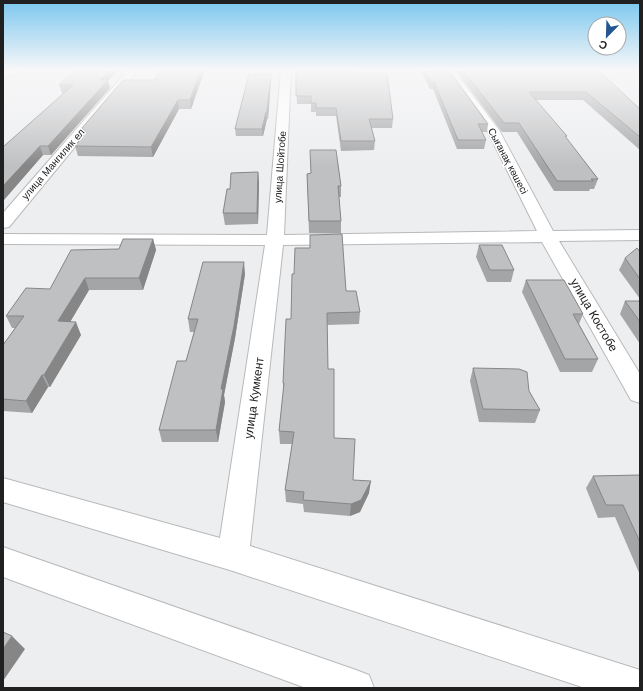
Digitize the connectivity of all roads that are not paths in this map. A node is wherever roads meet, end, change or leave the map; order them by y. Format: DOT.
graph roads {
  1 [pos="106,101"];
  2 [pos="284,101"];
  3 [pos="472,101"];
  4 [pos="3,222"];
  5 [pos="640,236"];
  6 [pos="548,237"];
  7 [pos="3,239"];
  8 [pos="275,240"];
  9 [pos="640,394"];
  10 [pos="3,490"];
  11 [pos="233,556"];
  12 [pos="3,562"];
  13 [pos="356,688"];
  14 [pos="640,688"];
  1 -- 4 [label="street, улица Мангилик ел"];
  2 -- 8 [label="street, улица Шойтобе"];
  3 -- 6 [label="street, Сығанақ көшесі"];
  5 -- 6 [label="street"];
  6 -- 8 [label="street"];
  6 -- 9 [label="street, улица Костобе"];
  7 -- 8 [label="street"];
  8 -- 11 [label="street, улица Кумкент"];
  10 -- 11 [label="street"];
  11 -- 14 [label="street"];
  12 -- 13 [label="street"];
}
